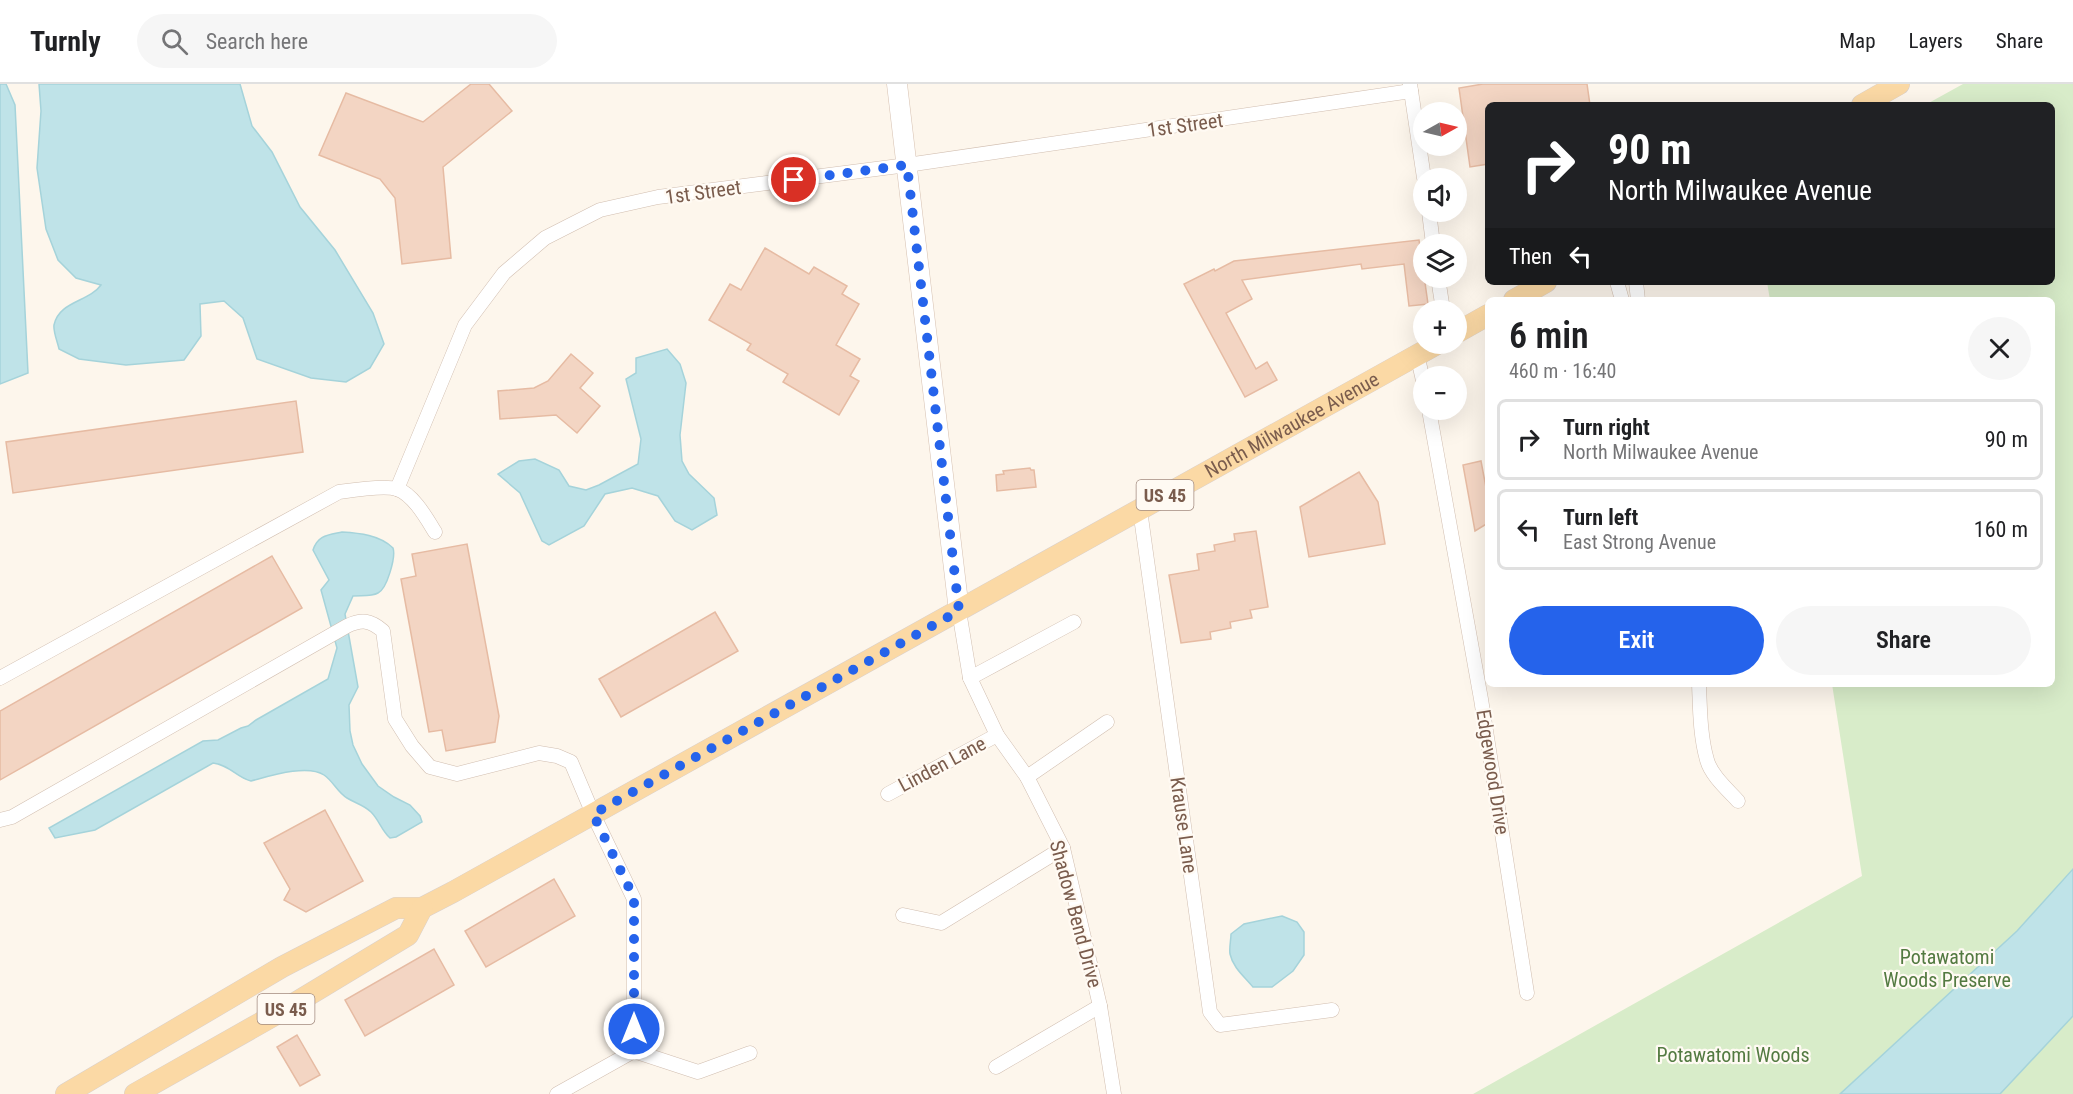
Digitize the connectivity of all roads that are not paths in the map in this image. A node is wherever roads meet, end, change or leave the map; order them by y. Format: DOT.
graph roads {
  1 [pos="897,84"];
  2 [pos="1899,84"];
  3 [pos="1411,88"];
  4 [pos="1867,102"];
  5 [pos="907,165"];
  6 [pos="1423,168"];
  7 [pos="1541,285"];
  8 [pos="1519,297"];
  9 [pos="1485,317"];
  10 [pos="1467,327"];
  11 [pos="1417,354"];
  12 [pos="1420,366"];
  13 [pos="1431,420"];
  14 [pos="397,489"];
  15 [pos="1140,510"];
  16 [pos="435,532"];
  17 [pos="959,611"];
  18 [pos="1074,622"];
  19 [pos="0,678"];
  20 [pos="970,678"];
  21 [pos="1699,687"];
  22 [pos="1107,722"];
  23 [pos="997,735"];
  24 [pos="1027,777"];
  25 [pos="888,794"];
  26 [pos="1738,801"];
  27 [pos="593,814"];
  28 [pos="0,820"];
  29 [pos="1063,848"];
  30 [pos="422,908"];
  31 [pos="903,915"];
  32 [pos="1527,993"];
  33 [pos="1100,1006"];
  34 [pos="1332,1010"];
  35 [pos="634,1051"];
  36 [pos="750,1053"];
  37 [pos="996,1067"];
  38 [pos="66,1094"];
  39 [pos="135,1094"];
  40 [pos="557,1094"];
  41 [pos="1114,1094"];
  1 -- 5 [label="street"];
  2 -- 4 [label="main road"];
  3 -- 5 [label="street, 1st Street"];
  3 -- 6 [label="street"];
  5 -- 14 [label="street, 1st Street"];
  5 -- 17 [label="street"];
  7 -- 8 [label="main road"];
  9 -- 10 [label="main road"];
  11 -- 12 [label="street"];
  11 -- 15 [label="main road, North Milwaukee Avenue / US 45"];
  13 -- 32 [label="street, Edgewood Drive"];
  14 -- 16 [label="street"];
  14 -- 19 [label="street"];
  15 -- 17 [label="main road, North Milwaukee Avenue / US 45"];
  15 -- 34 [label="street, Krause Lane"];
  17 -- 20 [label="street, Shadow Bend Drive"];
  17 -- 27 [label="main road, North Milwaukee Avenue / US 45"];
  18 -- 20 [label="street"];
  20 -- 23 [label="street, Shadow Bend Drive"];
  21 -- 26 [label="street"];
  22 -- 24 [label="street"];
  23 -- 24 [label="street, Shadow Bend Drive"];
  23 -- 25 [label="street, Linden Lane"];
  24 -- 29 [label="street, Shadow Bend Drive"];
  27 -- 28 [label="street"];
  27 -- 30 [label="main road, North Milwaukee Avenue / US 45"];
  27 -- 35 [label="street"];
  29 -- 31 [label="street"];
  29 -- 33 [label="street, Shadow Bend Drive"];
  30 -- 38 [label="main road, North Milwaukee Avenue / US 45"];
  30 -- 39 [label="main road, US 45"];
  33 -- 37 [label="street"];
  33 -- 41 [label="street, Shadow Bend Drive"];
  35 -- 36 [label="street"];
  35 -- 40 [label="street"];
}
